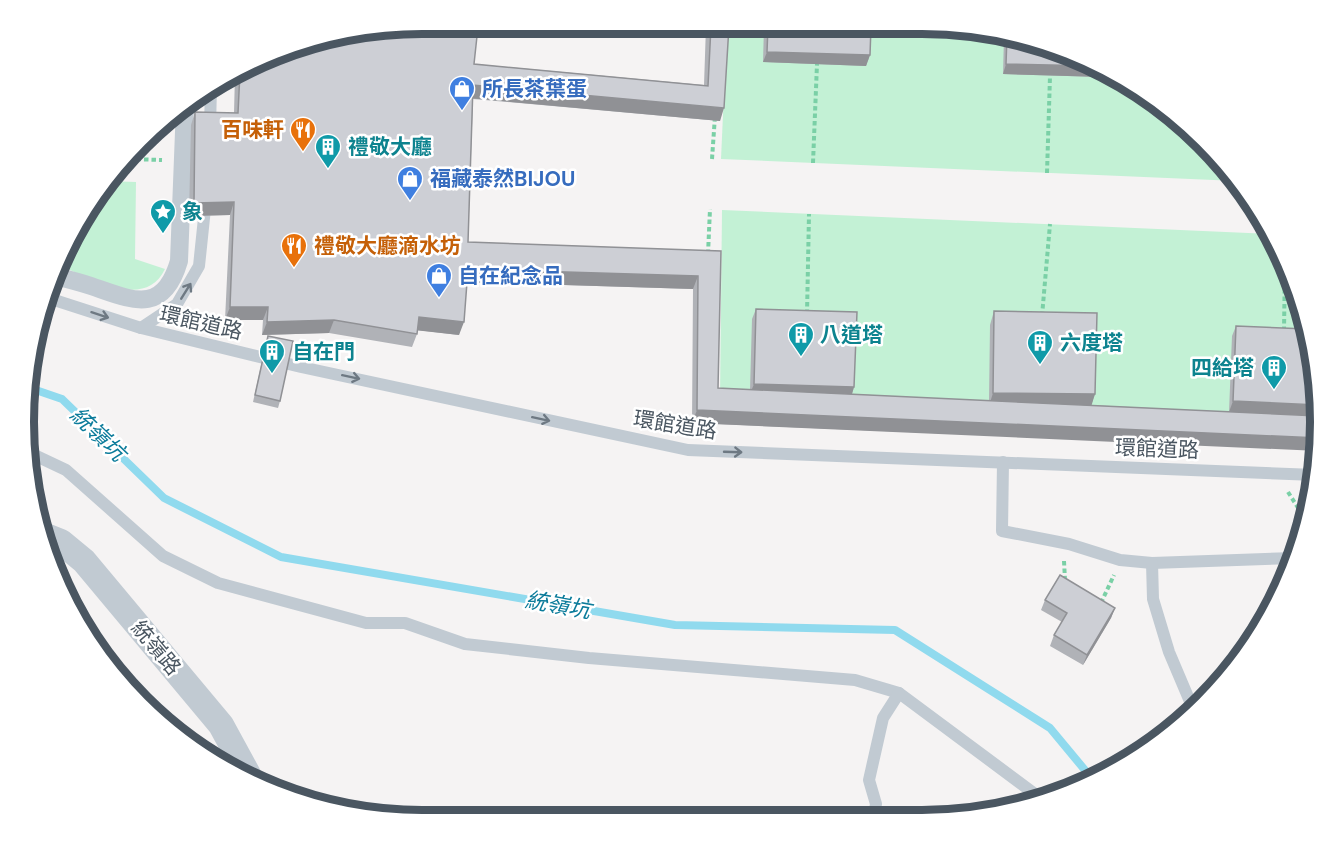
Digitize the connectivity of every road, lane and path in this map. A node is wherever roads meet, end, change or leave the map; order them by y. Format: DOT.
graph roads {
  1 [pos="817,64"];
  2 [pos="1050,76"];
  3 [pos="211,97"];
  4 [pos="715,112"];
  5 [pos="185,116"];
  6 [pos="210,141"];
  7 [pos="138,159"];
  8 [pos="712,159"];
  9 [pos="184,160"];
  10 [pos="813,163"];
  11 [pos="1047,173"];
  12 [pos="207,186"];
  13 [pos="710,209"];
  14 [pos="809,214"];
  15 [pos="1050,224"];
  16 [pos="707,256"];
  17 [pos="62,278"];
  18 [pos="1284,286"];
  19 [pos="54,300"];
  20 [pos="807,321"];
  21 [pos="1042,325"];
  22 [pos="141,328"];
  23 [pos="1283,338"];
  24 [pos="36,456"];
  25 [pos="1003,462"];
  26 [pos="1306,475"];
  27 [pos="53,539"];
  28 [pos="1064,543"];
  29 [pos="1285,558"];
  30 [pos="1120,560"];
  31 [pos="1152,564"];
  32 [pos="1065,590"];
  33 [pos="1098,610"];
  34 [pos="899,693"];
  35 [pos="1190,702"];
  36 [pos="245,767"];
  37 [pos="1034,793"];
  38 [pos="875,810"];
  1 -- 10 [label="path"];
  2 -- 11 [label="path"];
  3 -- 6 [label="lane"];
  4 -- 8 [label="path"];
  5 -- 9 [label="street"];
  7 -- 9 [label="path"];
  9 -- 17 [label="street"];
  22 -- 12 [label="lane, one-way"];
  13 -- 16 [label="path"];
  14 -- 20 [label="path"];
  15 -- 21 [label="path"];
  18 -- 23 [label="path"];
  19 -- 22 [label="lane, 環館道路, one-way"];
  22 -- 25 [label="lane, 環館道路, one-way"];
  24 -- 34 [label="lane"];
  25 -- 26 [label="lane, 環館道路"];
  25 -- 28 [label="lane"];
  27 -- 36 [label="street, 統嶺路"];
  28 -- 30 [label="lane"];
  28 -- 32 [label="path"];
  29 -- 31 [label="lane"];
  30 -- 31 [label="lane"];
  30 -- 33 [label="path"];
  31 -- 35 [label="lane"];
  34 -- 37 [label="lane"];
  34 -- 38 [label="lane"];
}
